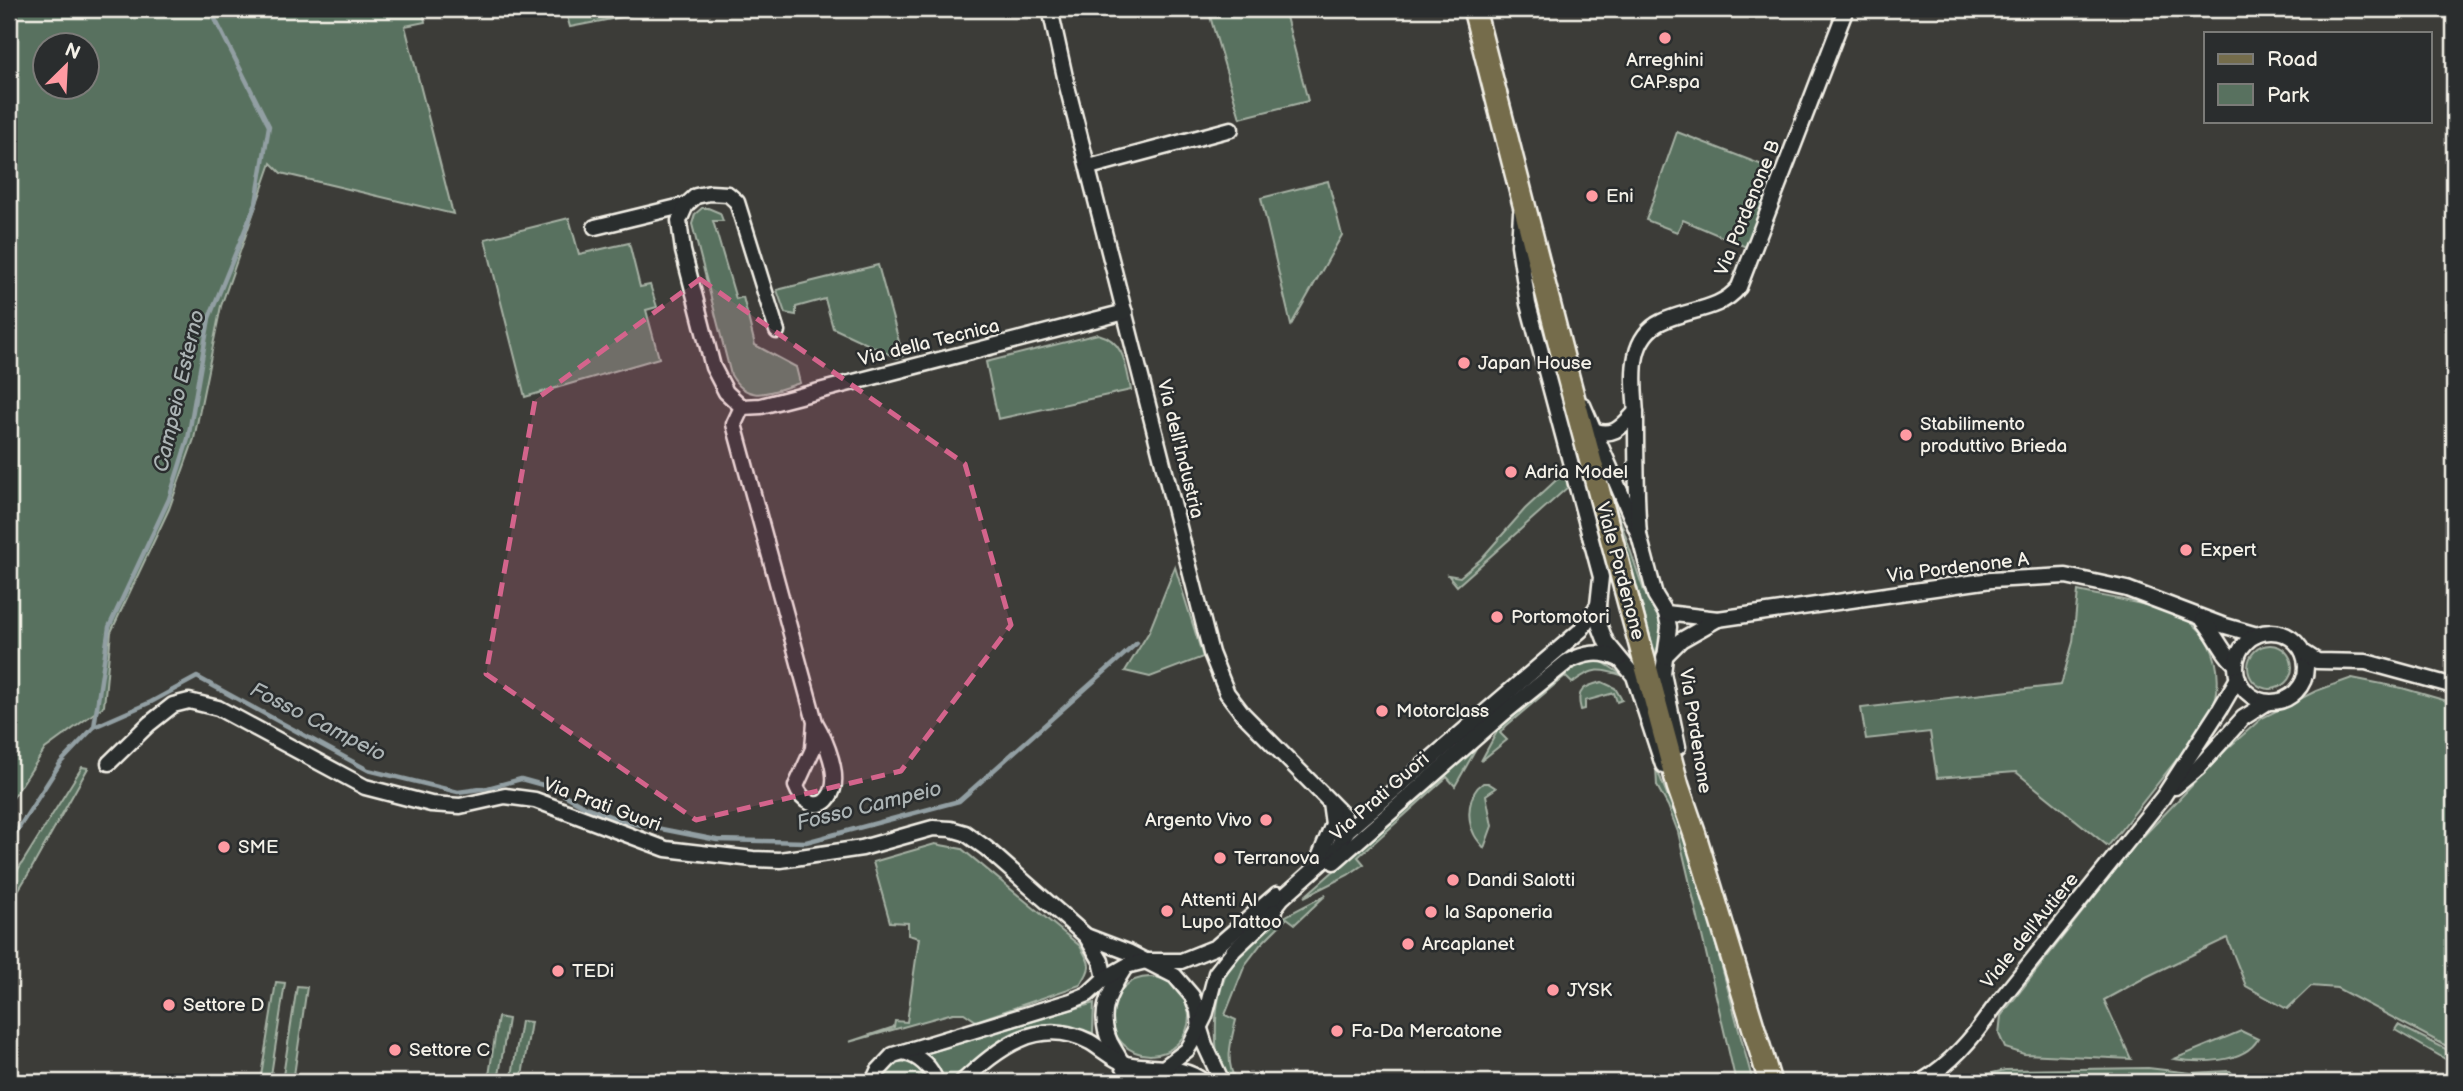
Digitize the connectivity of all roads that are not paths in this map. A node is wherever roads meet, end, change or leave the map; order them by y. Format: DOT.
graph roads {
  1 [pos="1050,9"];
  2 [pos="1475,9"];
  3 [pos="1846,9"];
  4 [pos="1231,129"];
  5 [pos="1089,167"];
  6 [pos="1521,194"];
  7 [pos="687,205"];
  8 [pos="596,227"];
  9 [pos="1125,312"];
  10 [pos="777,331"];
  11 [pos="1567,373"];
  12 [pos="742,407"];
  13 [pos="1636,412"];
  14 [pos="1596,431"];
  15 [pos="1639,534"];
  16 [pos="1598,605"];
  17 [pos="1666,613"];
  18 [pos="2198,614"];
  19 [pos="1718,619"];
  20 [pos="2257,635"];
  21 [pos="2303,652"];
  22 [pos="1664,657"];
  23 [pos="1619,659"];
  24 [pos="2340,662"];
  25 [pos="2237,671"];
  26 [pos="2302,684"];
  27 [pos="2454,686"];
  28 [pos="2268,702"];
  29 [pos="815,722"];
  30 [pos="109,763"];
  31 [pos="1678,786"];
  32 [pos="2163,797"];
  33 [pos="1330,802"];
  34 [pos="1687,810"];
  35 [pos="1347,831"];
  36 [pos="1319,858"];
  37 [pos="1268,916"];
  38 [pos="1086,936"];
  39 [pos="1146,961"];
  40 [pos="1126,966"];
  41 [pos="1105,978"];
  42 [pos="1202,1022"];
  43 [pos="904,1052"];
  44 [pos="1122,1063"];
  45 [pos="1162,1069"];
  46 [pos="873,1082"];
  47 [pos="936,1082"];
  48 [pos="961,1082"];
  49 [pos="1131,1082"];
  50 [pos="1153,1082"];
  51 [pos="1204,1082"];
  52 [pos="1222,1082"];
  53 [pos="1770,1082"];
  54 [pos="1921,1082"];
  1 -- 5 [label="street, Via dell'Industria"];
  2 -- 6 [label="main road, Viale Pordenone"];
  3 -- 13 [label="street, Via Pordenone B"];
  4 -- 5 [label="street"];
  5 -- 9 [label="street, Via dell'Industria"];
  6 -- 11 [label="main road, Viale Pordenone"];
  6 -- 16 [label="street, Viale Pordenone"];
  7 -- 8 [label="street"];
  7 -- 10 [label="street"];
  7 -- 12 [label="street"];
  9 -- 12 [label="street, Via della Tecnica"];
  9 -- 33 [label="street, Via dell'Industria"];
  11 -- 14 [label="street, Via Pordenone"];
  11 -- 31 [label="main road, Viale Pordenone"];
  12 -- 29 [label="street"];
  13 -- 14 [label="street"];
  13 -- 15 [label="street, Via Pordenone"];
  14 -- 15 [label="street, Via Pordenone"];
  15 -- 17 [label="street, Via Pordenone"];
  16 -- 23 [label="street, Viale Pordenone"];
  16 -- 35 [label="street, Via Prati Guori"];
  17 -- 19 [label="street"];
  17 -- 22 [label="street, Via Pordenone"];
  18 -- 19 [label="street, Via Pordenone A"];
  18 -- 20 [label="street, Via Pordenone A"];
  18 -- 25 [label="street"];
  19 -- 22 [label="street, Via Pordenone"];
  20 -- 21 [label="street"];
  20 -- 25 [label="street"];
  21 -- 24 [label="street"];
  21 -- 26 [label="street"];
  22 -- 34 [label="street, Via Pordenone"];
  23 -- 31 [label="street, Viale Pordenone"];
  23 -- 37 [label="street, Via Prati Guori"];
  24 -- 26 [label="street"];
  24 -- 27 [label="street"];
  25 -- 28 [label="street"];
  25 -- 32 [label="street, Viale dell'Autiere"];
  26 -- 28 [label="street"];
  28 -- 32 [label="street, Viale dell'Autiere"];
  29 -- 29 [label="street"];
  30 -- 38 [label="street, Via Prati Guori"];
  31 -- 34 [label="main road, Viale Pordenone"];
  32 -- 54 [label="street, Viale dell'Autiere"];
  33 -- 35 [label="street, Via dell'Industria"];
  33 -- 36 [label="street"];
  34 -- 53 [label="main road, Viale Pordenone"];
  35 -- 36 [label="street, Via Prati Guori"];
  35 -- 37 [label="street"];
  36 -- 39 [label="street, Via Prati Guori"];
  37 -- 42 [label="street, Via Prati Guori"];
  38 -- 39 [label="street, Via Prati Guori"];
  38 -- 41 [label="street, Via Prati Guori"];
  39 -- 40 [label="street, Via Prati Guori"];
  39 -- 42 [label="street"];
  40 -- 41 [label="street, Via Prati Guori"];
  40 -- 44 [label="street"];
  41 -- 43 [label="street, Via Prati Guori"];
  42 -- 45 [label="street"];
  42 -- 52 [label="street"];
  43 -- 46 [label="street, Via Prati Guori"];
  43 -- 47 [label="street"];
  44 -- 45 [label="street"];
  44 -- 48 [label="street"];
  44 -- 49 [label="street"];
  45 -- 50 [label="street"];
  45 -- 51 [label="street"];
}
